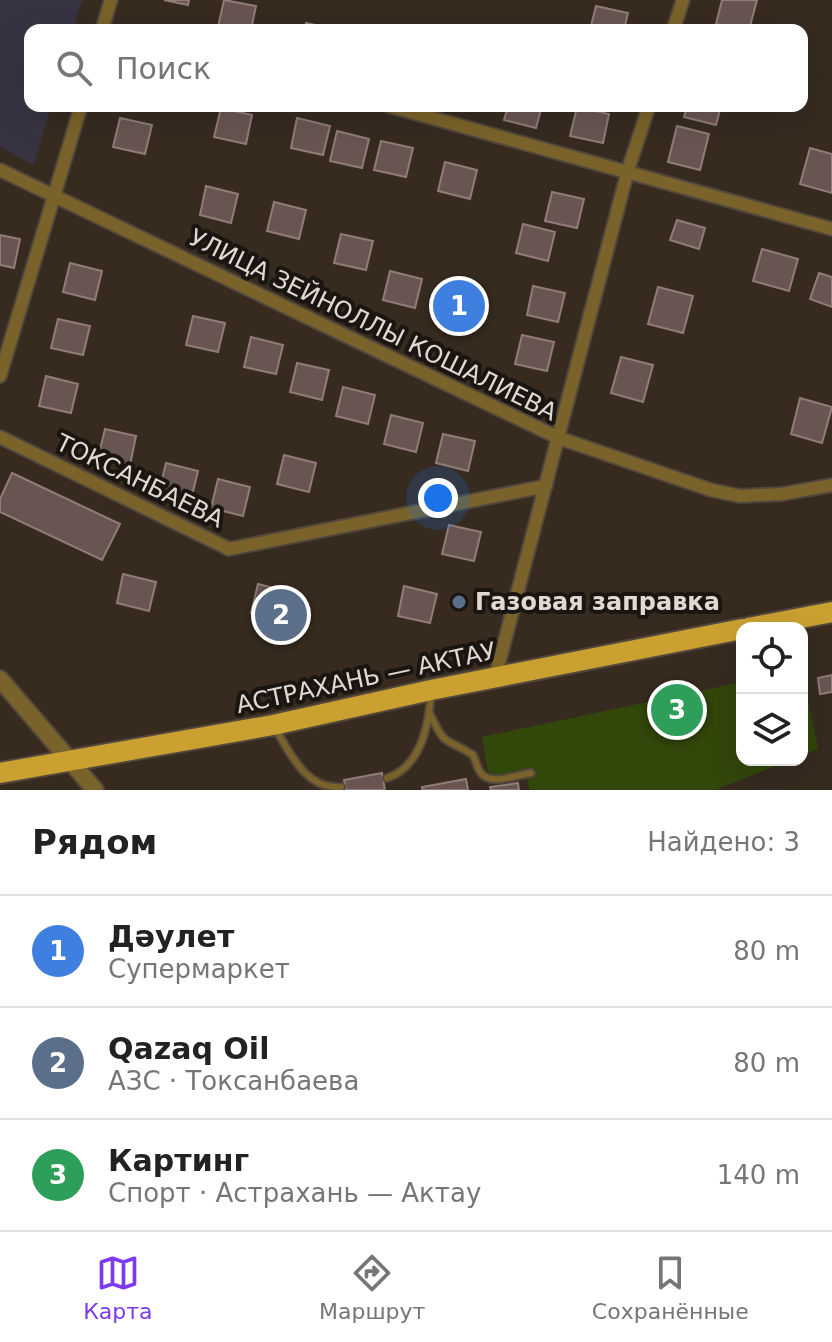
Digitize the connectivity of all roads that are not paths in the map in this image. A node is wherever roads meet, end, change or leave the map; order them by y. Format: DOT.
graph roads {
  1 [pos="111,0"];
  2 [pos="683,0"];
  3 [pos="105,24"];
  4 [pos="675,24"];
  5 [pos="79,112"];
  6 [pos="411,112"];
  7 [pos="647,112"];
  8 [pos="0,170"];
  9 [pos="628,170"];
  10 [pos="54,196"];
  11 [pos="832,229"];
  12 [pos="0,376"];
  13 [pos="0,437"];
  14 [pos="559,438"];
  15 [pos="832,485"];
  16 [pos="546,486"];
  17 [pos="832,612"];
  18 [pos="780,622"];
  19 [pos="736,630"];
  20 [pos="495,678"];
  21 [pos="0,679"];
  22 [pos="431,690"];
  23 [pos="430,714"];
  24 [pos="273,725"];
  25 [pos="69,760"];
  26 [pos="0,773"];
  27 [pos="531,773"];
  28 [pos="387,778"];
  29 [pos="341,787"];
  30 [pos="95,790"];
  1 -- 3 [label="street"];
  2 -- 4 [label="street"];
  5 -- 10 [label="street"];
  6 -- 9 [label="street"];
  7 -- 9 [label="street"];
  8 -- 10 [label="street, УЛИЦА ЗЕЙНОЛЛЫ КОШАЛИЕВА"];
  9 -- 11 [label="street"];
  9 -- 14 [label="street"];
  10 -- 12 [label="street"];
  10 -- 14 [label="street, УЛИЦА ЗЕЙНОЛЛЫ КОШАЛИЕВА"];
  13 -- 16 [label="street, ТОКСАНБАЕВА"];
  14 -- 15 [label="street, УЛИЦА ЗЕЙНОЛЛЫ КОШАЛИЕВА"];
  14 -- 16 [label="street"];
  16 -- 20 [label="street"];
  17 -- 18 [label="highway"];
  19 -- 20 [label="highway, АСТРАХАНЬ — АКТАУ"];
  20 -- 22 [label="highway, АСТРАХАНЬ — АКТАУ"];
  21 -- 25 [label="street"];
  22 -- 23 [label="lane"];
  22 -- 24 [label="highway, АСТРАХАНЬ — АКТАУ"];
  23 -- 27 [label="lane"];
  23 -- 28 [label="lane"];
  24 -- 25 [label="highway, АСТРАХАНЬ — АКТАУ"];
  24 -- 29 [label="lane"];
  25 -- 26 [label="highway, АСТРАХАНЬ — АКТАУ"];
  25 -- 30 [label="street"];
}
